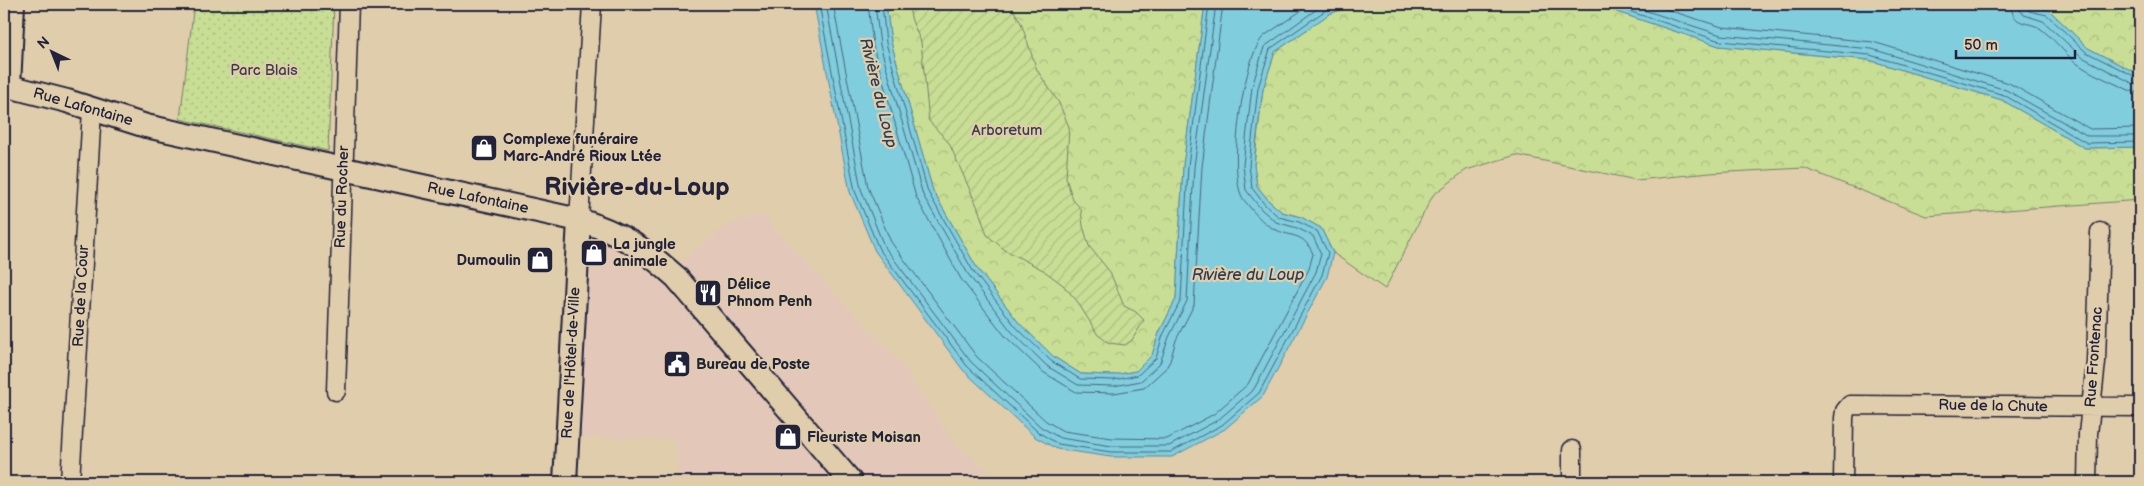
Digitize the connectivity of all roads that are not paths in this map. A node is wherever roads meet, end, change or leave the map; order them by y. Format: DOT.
graph roads {
  1 [pos="13,4"];
  2 [pos="350,4"];
  3 [pos="592,4"];
  4 [pos="6,86"];
  5 [pos="92,110"];
  6 [pos="343,169"];
  7 [pos="579,220"];
  8 [pos="2100,232"];
  9 [pos="336,391"];
  10 [pos="2092,407"];
  11 [pos="2140,407"];
  12 [pos="1572,450"];
  13 [pos="70,482"];
  14 [pos="565,482"];
  15 [pos="851,482"];
  16 [pos="1572,482"];
  17 [pos="1843,482"];
  18 [pos="2087,482"];
  1 -- 4 [label="main road"];
  2 -- 6 [label="street, Rue du Rocher"];
  3 -- 7 [label="street, Rue de l'Hôtel-de-Ville"];
  4 -- 5 [label="main road, Rue Lafontaine"];
  5 -- 6 [label="main road, Rue Lafontaine"];
  5 -- 13 [label="street, Rue de la Cour"];
  6 -- 7 [label="main road, Rue Lafontaine"];
  6 -- 9 [label="street, Rue du Rocher"];
  7 -- 14 [label="main road, Rue de l'Hôtel-de-Ville"];
  7 -- 15 [label="main road, Rue Lafontaine"];
  8 -- 10 [label="street, Rue Frontenac"];
  10 -- 11 [label="street, Rue de la Chute"];
  10 -- 17 [label="street, Rue de la Chute"];
  10 -- 18 [label="street, Rue Frontenac"];
  12 -- 16 [label="street"];
}
